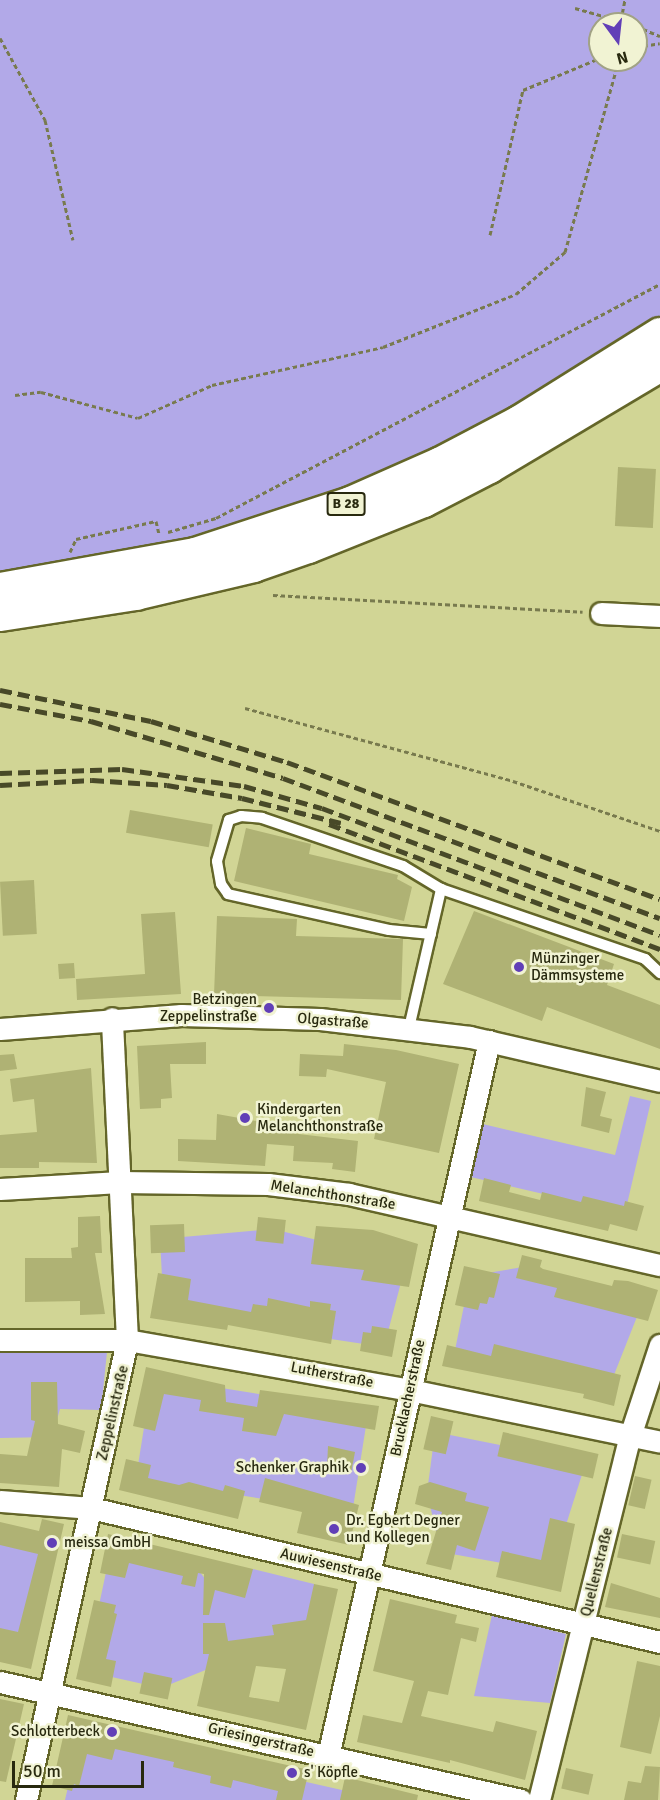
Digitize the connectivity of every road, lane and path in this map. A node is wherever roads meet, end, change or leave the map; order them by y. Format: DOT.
graph roads {
  1 [pos="575,8"];
  2 [pos="590,12"];
  3 [pos="0,38"];
  4 [pos="588,63"];
  5 [pos="616,72"];
  6 [pos="490,235"];
  7 [pos="73,240"];
  8 [pos="660,284"];
  9 [pos="660,334"];
  10 [pos="660,364"];
  11 [pos="15,395"];
  12 [pos="159,534"];
  13 [pos="149,537"];
  14 [pos="65,562"];
  15 [pos="0,589"];
  16 [pos="273,595"];
  17 [pos="601,613"];
  18 [pos="0,614"];
  19 [pos="660,616"];
  20 [pos="245,708"];
  21 [pos="660,831"];
  22 [pos="441,889"];
  23 [pos="431,933"];
  24 [pos="660,973"];
  25 [pos="112,1018"];
  26 [pos="409,1028"];
  27 [pos="0,1029"];
  28 [pos="489,1041"];
  29 [pos="660,1081"];
  30 [pos="120,1182"];
  31 [pos="0,1189"];
  32 [pos="448,1215"];
  33 [pos="660,1265"];
  34 [pos="0,1340"];
  35 [pos="127,1340"];
  36 [pos="660,1345"];
  37 [pos="410,1390"];
  38 [pos="630,1436"];
  39 [pos="660,1442"];
  40 [pos="0,1501"];
  41 [pos="91,1508"];
  42 [pos="369,1574"];
  43 [pos="585,1622"];
  44 [pos="660,1642"];
  45 [pos="0,1682"];
  46 [pos="49,1692"];
  47 [pos="328,1756"];
  48 [pos="26,1800"];
  49 [pos="521,1800"];
  50 [pos="539,1800"];
  1 -- 2 [label="path"];
  3 -- 7 [label="path"];
  4 -- 6 [label="path"];
  5 -- 11 [label="path"];
  8 -- 12 [label="path"];
  9 -- 15 [label="highway, B 28"];
  10 -- 18 [label="highway, B 28"];
  12 -- 13 [label="path"];
  12 -- 14 [label="path"];
  16 -- 17 [label="path"];
  17 -- 19 [label="street"];
  20 -- 21 [label="path"];
  22 -- 23 [label="lane"];
  22 -- 23 [label="lane"];
  22 -- 24 [label="lane"];
  23 -- 26 [label="lane"];
  25 -- 26 [label="street, Olgastraße"];
  25 -- 27 [label="street, Olgastraße"];
  25 -- 30 [label="street, Zeppelinstraße"];
  26 -- 28 [label="street, Olgastraße"];
  28 -- 29 [label="street, Olgastraße"];
  28 -- 32 [label="street, Brucklacherstraße"];
  30 -- 31 [label="street, Melanchthonstraße"];
  30 -- 32 [label="street, Melanchthonstraße"];
  30 -- 35 [label="street, Zeppelinstraße"];
  32 -- 33 [label="street, Melanchthonstraße"];
  32 -- 37 [label="street, Brucklacherstraße"];
  34 -- 35 [label="street, Lutherstraße"];
  35 -- 37 [label="street, Lutherstraße"];
  35 -- 41 [label="street, Zeppelinstraße"];
  36 -- 38 [label="street, Quellenstraße"];
  37 -- 38 [label="street, Lutherstraße"];
  37 -- 42 [label="street, Brucklacherstraße"];
  38 -- 39 [label="street, Lutherstraße"];
  38 -- 43 [label="street, Quellenstraße"];
  40 -- 41 [label="street, Auwiesenstraße"];
  41 -- 42 [label="street, Auwiesenstraße"];
  41 -- 46 [label="street, Zeppelinstraße"];
  42 -- 43 [label="street, Auwiesenstraße"];
  42 -- 47 [label="street, Brucklacherstraße"];
  43 -- 44 [label="street, Auwiesenstraße"];
  43 -- 50 [label="street, Quellenstraße"];
  45 -- 46 [label="street, Griesingerstraße"];
  46 -- 47 [label="street, Griesingerstraße"];
  46 -- 48 [label="street, Zeppelinstraße"];
  47 -- 49 [label="street, Griesingerstraße"];
}
